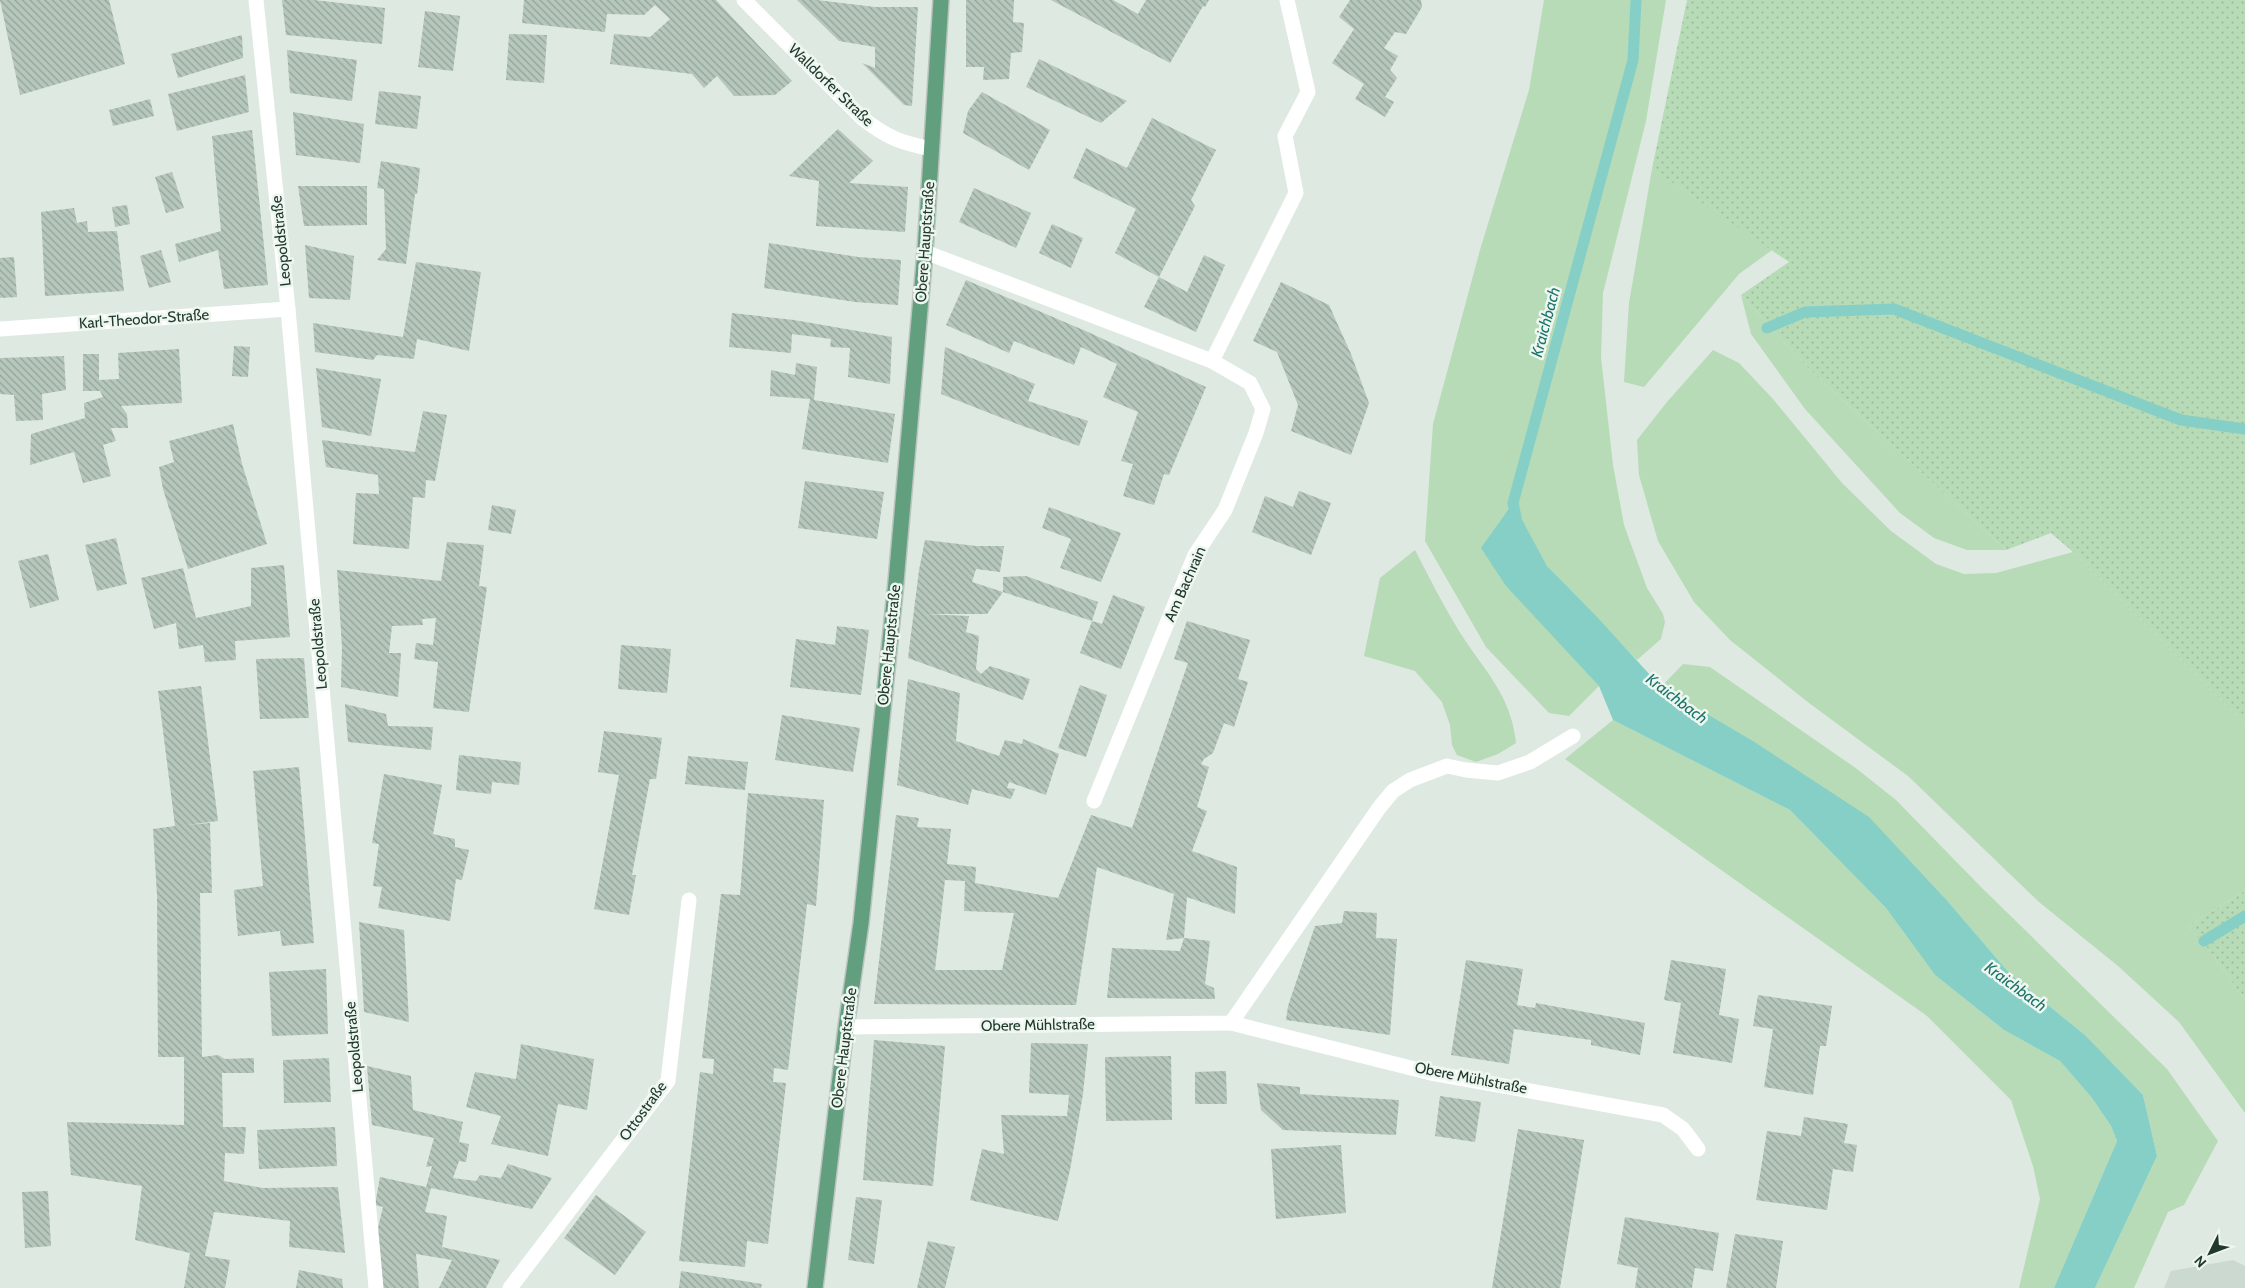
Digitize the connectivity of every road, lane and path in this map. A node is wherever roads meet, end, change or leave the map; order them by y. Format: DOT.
graph roads {
  1 [pos="256,0"];
  2 [pos="744,0"];
  3 [pos="942,0"];
  4 [pos="1287,0"];
  5 [pos="931,149"];
  6 [pos="925,252"];
  7 [pos="288,309"];
  8 [pos="0,329"];
  9 [pos="1212,361"];
  10 [pos="1573,736"];
  11 [pos="1094,801"];
  12 [pos="689,900"];
  13 [pos="1231,1022"];
  14 [pos="846,1027"];
  15 [pos="1698,1149"];
  16 [pos="376,1288"];
  17 [pos="510,1288"];
  18 [pos="815,1288"];
  1 -- 7 [label="street, Leopoldstraße"];
  2 -- 5 [label="street, Walldorfer Straße"];
  3 -- 5 [label="main road, Obere Hauptstraße"];
  4 -- 9 [label="street"];
  5 -- 6 [label="main road, Obere Hauptstraße"];
  6 -- 9 [label="street, Am Bachrain"];
  6 -- 14 [label="main road, Obere Hauptstraße"];
  7 -- 8 [label="street, Karl-Theodor-Straße"];
  7 -- 16 [label="street, Leopoldstraße"];
  9 -- 11 [label="street, Am Bachrain"];
  10 -- 13 [label="street"];
  12 -- 17 [label="street, Ottostraße"];
  13 -- 14 [label="street, Obere Mühlstraße"];
  13 -- 15 [label="street, Obere Mühlstraße"];
  14 -- 18 [label="main road, Obere Hauptstraße"];
}
